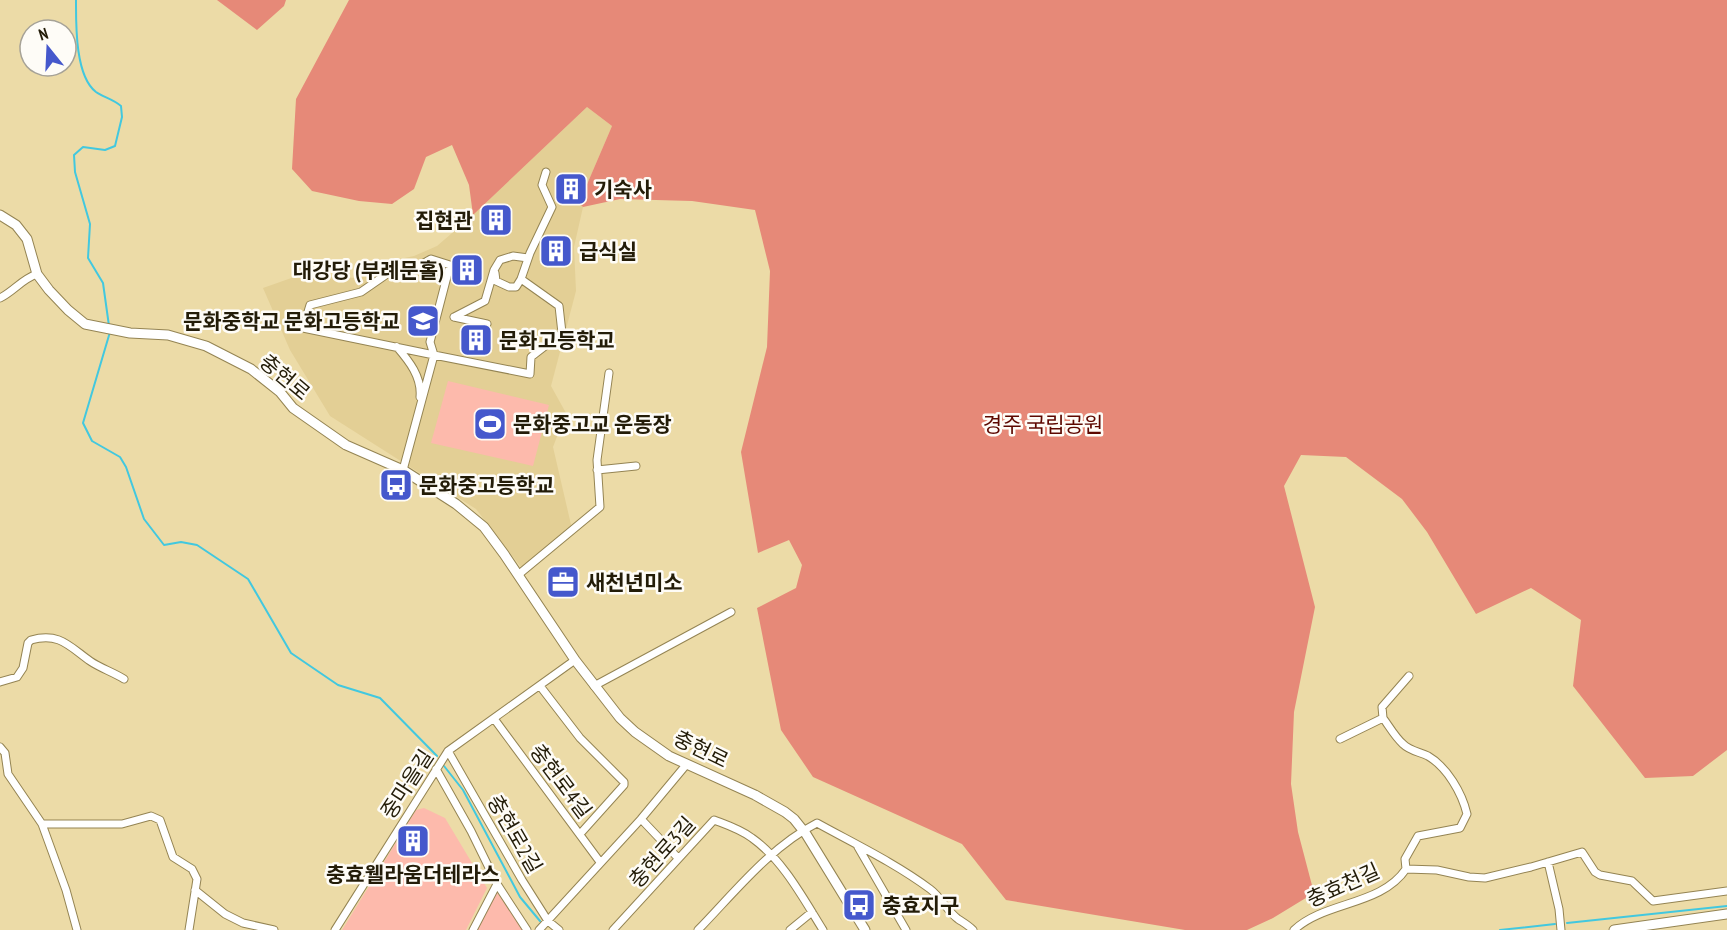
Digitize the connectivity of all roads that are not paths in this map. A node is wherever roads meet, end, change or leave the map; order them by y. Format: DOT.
graph roads {
  1 [pos="546,172"];
  2 [pos="0,215"];
  3 [pos="528,258"];
  4 [pos="494,270"];
  5 [pos="37,274"];
  6 [pos="521,279"];
  7 [pos="0,297"];
  8 [pos="487,324"];
  9 [pos="397,347"];
  10 [pos="434,355"];
  11 [pos="609,373"];
  12 [pos="419,410"];
  13 [pos="636,466"];
  14 [pos="403,470"];
  15 [pos="597,470"];
  16 [pos="518,575"];
  17 [pos="731,612"];
  18 [pos="575,660"];
  19 [pos="1409,676"];
  20 [pos="124,678"];
  21 [pos="0,682"];
  22 [pos="540,686"];
  23 [pos="594,686"];
  24 [pos="1383,718"];
  25 [pos="495,720"];
  26 [pos="1340,739"];
  27 [pos="0,747"];
  28 [pos="448,751"];
  29 [pos="686,765"];
  30 [pos="435,769"];
  31 [pos="641,819"];
  32 [pos="42,824"];
  33 [pos="803,830"];
  34 [pos="580,834"];
  35 [pos="854,844"];
  36 [pos="771,856"];
  37 [pos="678,858"];
  38 [pos="600,862"];
  39 [pos="1548,862"];
  40 [pos="1406,869"];
  41 [pos="496,884"];
  42 [pos="195,890"];
  43 [pos="1727,891"];
  44 [pos="812,912"];
  45 [pos="1727,914"];
  46 [pos="548,921"];
  47 [pos="77,930"];
  48 [pos="189,930"];
  49 [pos="274,930"];
  50 [pos="335,930"];
  51 [pos="473,930"];
  52 [pos="526,930"];
  53 [pos="539,930"];
  54 [pos="559,930"];
  55 [pos="613,930"];
  56 [pos="698,930"];
  57 [pos="790,930"];
  58 [pos="823,930"];
  59 [pos="865,930"];
  60 [pos="906,930"];
  61 [pos="973,930"];
  62 [pos="1294,930"];
  63 [pos="1562,930"];
  64 [pos="1614,930"];
  1 -- 3 [label="street"];
  2 -- 5 [label="street, 충현로"];
  3 -- 4 [label="street"];
  3 -- 6 [label="street"];
  4 -- 6 [label="street"];
  4 -- 8 [label="street"];
  5 -- 7 [label="street"];
  5 -- 14 [label="street, 충현로"];
  6 -- 10 [label="street"];
  9 -- 10 [label="street"];
  9 -- 10 [label="street"];
  9 -- 12 [label="street"];
  10 -- 12 [label="street"];
  11 -- 15 [label="street"];
  12 -- 14 [label="street"];
  13 -- 15 [label="street"];
  14 -- 16 [label="street, 충현로"];
  15 -- 16 [label="street"];
  16 -- 18 [label="street, 충현로"];
  17 -- 23 [label="street"];
  18 -- 22 [label="street, 중마을길"];
  18 -- 23 [label="street, 충현로"];
  19 -- 24 [label="street"];
  20 -- 21 [label="street"];
  22 -- 25 [label="street, 중마을길"];
  22 -- 34 [label="street"];
  23 -- 29 [label="street, 충현로"];
  24 -- 26 [label="street"];
  24 -- 40 [label="street"];
  25 -- 28 [label="street, 중마을길"];
  25 -- 34 [label="street, 충현로4길"];
  27 -- 32 [label="street"];
  28 -- 30 [label="street, 중마을길"];
  28 -- 46 [label="street, 충현로2길"];
  29 -- 31 [label="street"];
  29 -- 33 [label="street, 충현로"];
  30 -- 41 [label="street"];
  30 -- 50 [label="street, 중마을길"];
  31 -- 37 [label="street"];
  31 -- 38 [label="street"];
  32 -- 42 [label="street"];
  32 -- 47 [label="street"];
  33 -- 35 [label="street"];
  33 -- 36 [label="street"];
  33 -- 59 [label="street, 충현로"];
  34 -- 38 [label="street, 충현로4길"];
  35 -- 60 [label="street"];
  35 -- 61 [label="street"];
  36 -- 37 [label="street, 충현로3길"];
  36 -- 44 [label="street, 충현로3길"];
  36 -- 56 [label="street"];
  37 -- 55 [label="street, 충현로3길"];
  38 -- 46 [label="street"];
  39 -- 40 [label="street, 충효천길"];
  39 -- 43 [label="street, 충효천길"];
  39 -- 63 [label="street"];
  40 -- 62 [label="street, 충효천길"];
  41 -- 51 [label="street"];
  41 -- 52 [label="street"];
  42 -- 48 [label="street"];
  42 -- 49 [label="street"];
  44 -- 57 [label="street"];
  44 -- 58 [label="street, 충현로3길"];
  45 -- 64 [label="street"];
  46 -- 53 [label="street"];
  46 -- 54 [label="street, 충현로2길"];
}
